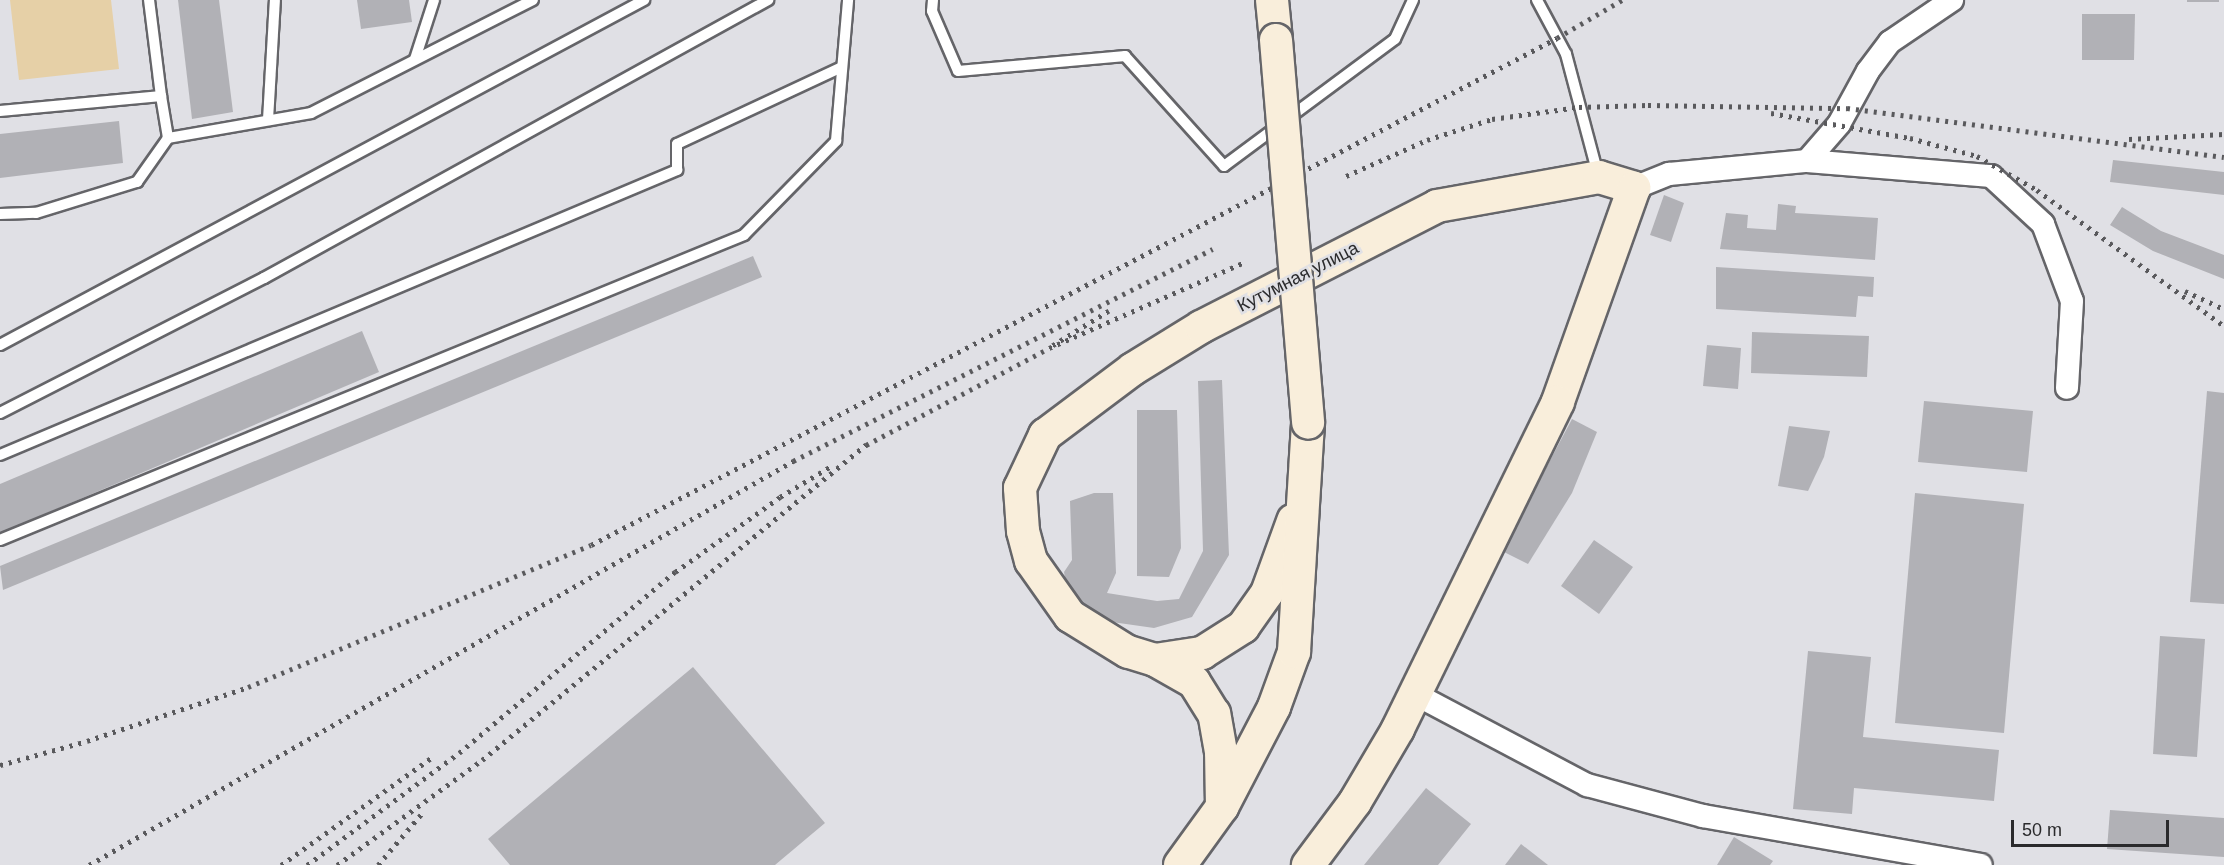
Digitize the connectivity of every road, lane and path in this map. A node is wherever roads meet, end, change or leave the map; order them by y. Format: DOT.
graph roads {
  1 [pos="149,0"];
  2 [pos="275,0"];
  3 [pos="434,0"];
  4 [pos="533,0"];
  5 [pos="644,0"];
  6 [pos="768,0"];
  7 [pos="848,0"];
  8 [pos="933,0"];
  9 [pos="1272,0"];
  10 [pos="1413,0"];
  11 [pos="1537,0"];
  12 [pos="1952,0"];
  13 [pos="415,59"];
  14 [pos="842,67"];
  15 [pos="161,96"];
  16 [pos="0,111"];
  17 [pos="268,120"];
  18 [pos="168,138"];
  19 [pos="1807,161"];
  20 [pos="1599,177"];
  21 [pos="1634,188"];
  22 [pos="0,214"];
  23 [pos="0,345"];
  24 [pos="2067,388"];
  25 [pos="0,413"];
  26 [pos="0,455"];
  27 [pos="1307,480"];
  28 [pos="0,540"];
  29 [pos="1155,660"];
  30 [pos="1415,694"];
  31 [pos="1222,807"];
  32 [pos="1180,865"];
  33 [pos="1308,865"];
  34 [pos="1981,865"];
  1 -- 15 [label="lane"];
  2 -- 17 [label="lane"];
  3 -- 13 [label="lane"];
  4 -- 13 [label="lane"];
  5 -- 23 [label="lane"];
  6 -- 25 [label="lane"];
  7 -- 14 [label="lane"];
  8 -- 10 [label="lane"];
  9 -- 27 [label="street, bridge"];
  11 -- 20 [label="lane"];
  12 -- 19 [label="street"];
  13 -- 17 [label="lane"];
  14 -- 26 [label="lane"];
  14 -- 28 [label="lane"];
  15 -- 16 [label="lane"];
  15 -- 18 [label="lane"];
  17 -- 18 [label="lane"];
  18 -- 22 [label="lane"];
  19 -- 21 [label="street"];
  19 -- 24 [label="street"];
  20 -- 21 [label="street, Кутумная улица"];
  20 -- 29 [label="street, Кутумная улица"];
  21 -- 30 [label="street"];
  27 -- 29 [label="street"];
  27 -- 31 [label="street"];
  29 -- 31 [label="street"];
  30 -- 33 [label="street"];
  30 -- 34 [label="street"];
  31 -- 32 [label="street"];
}
